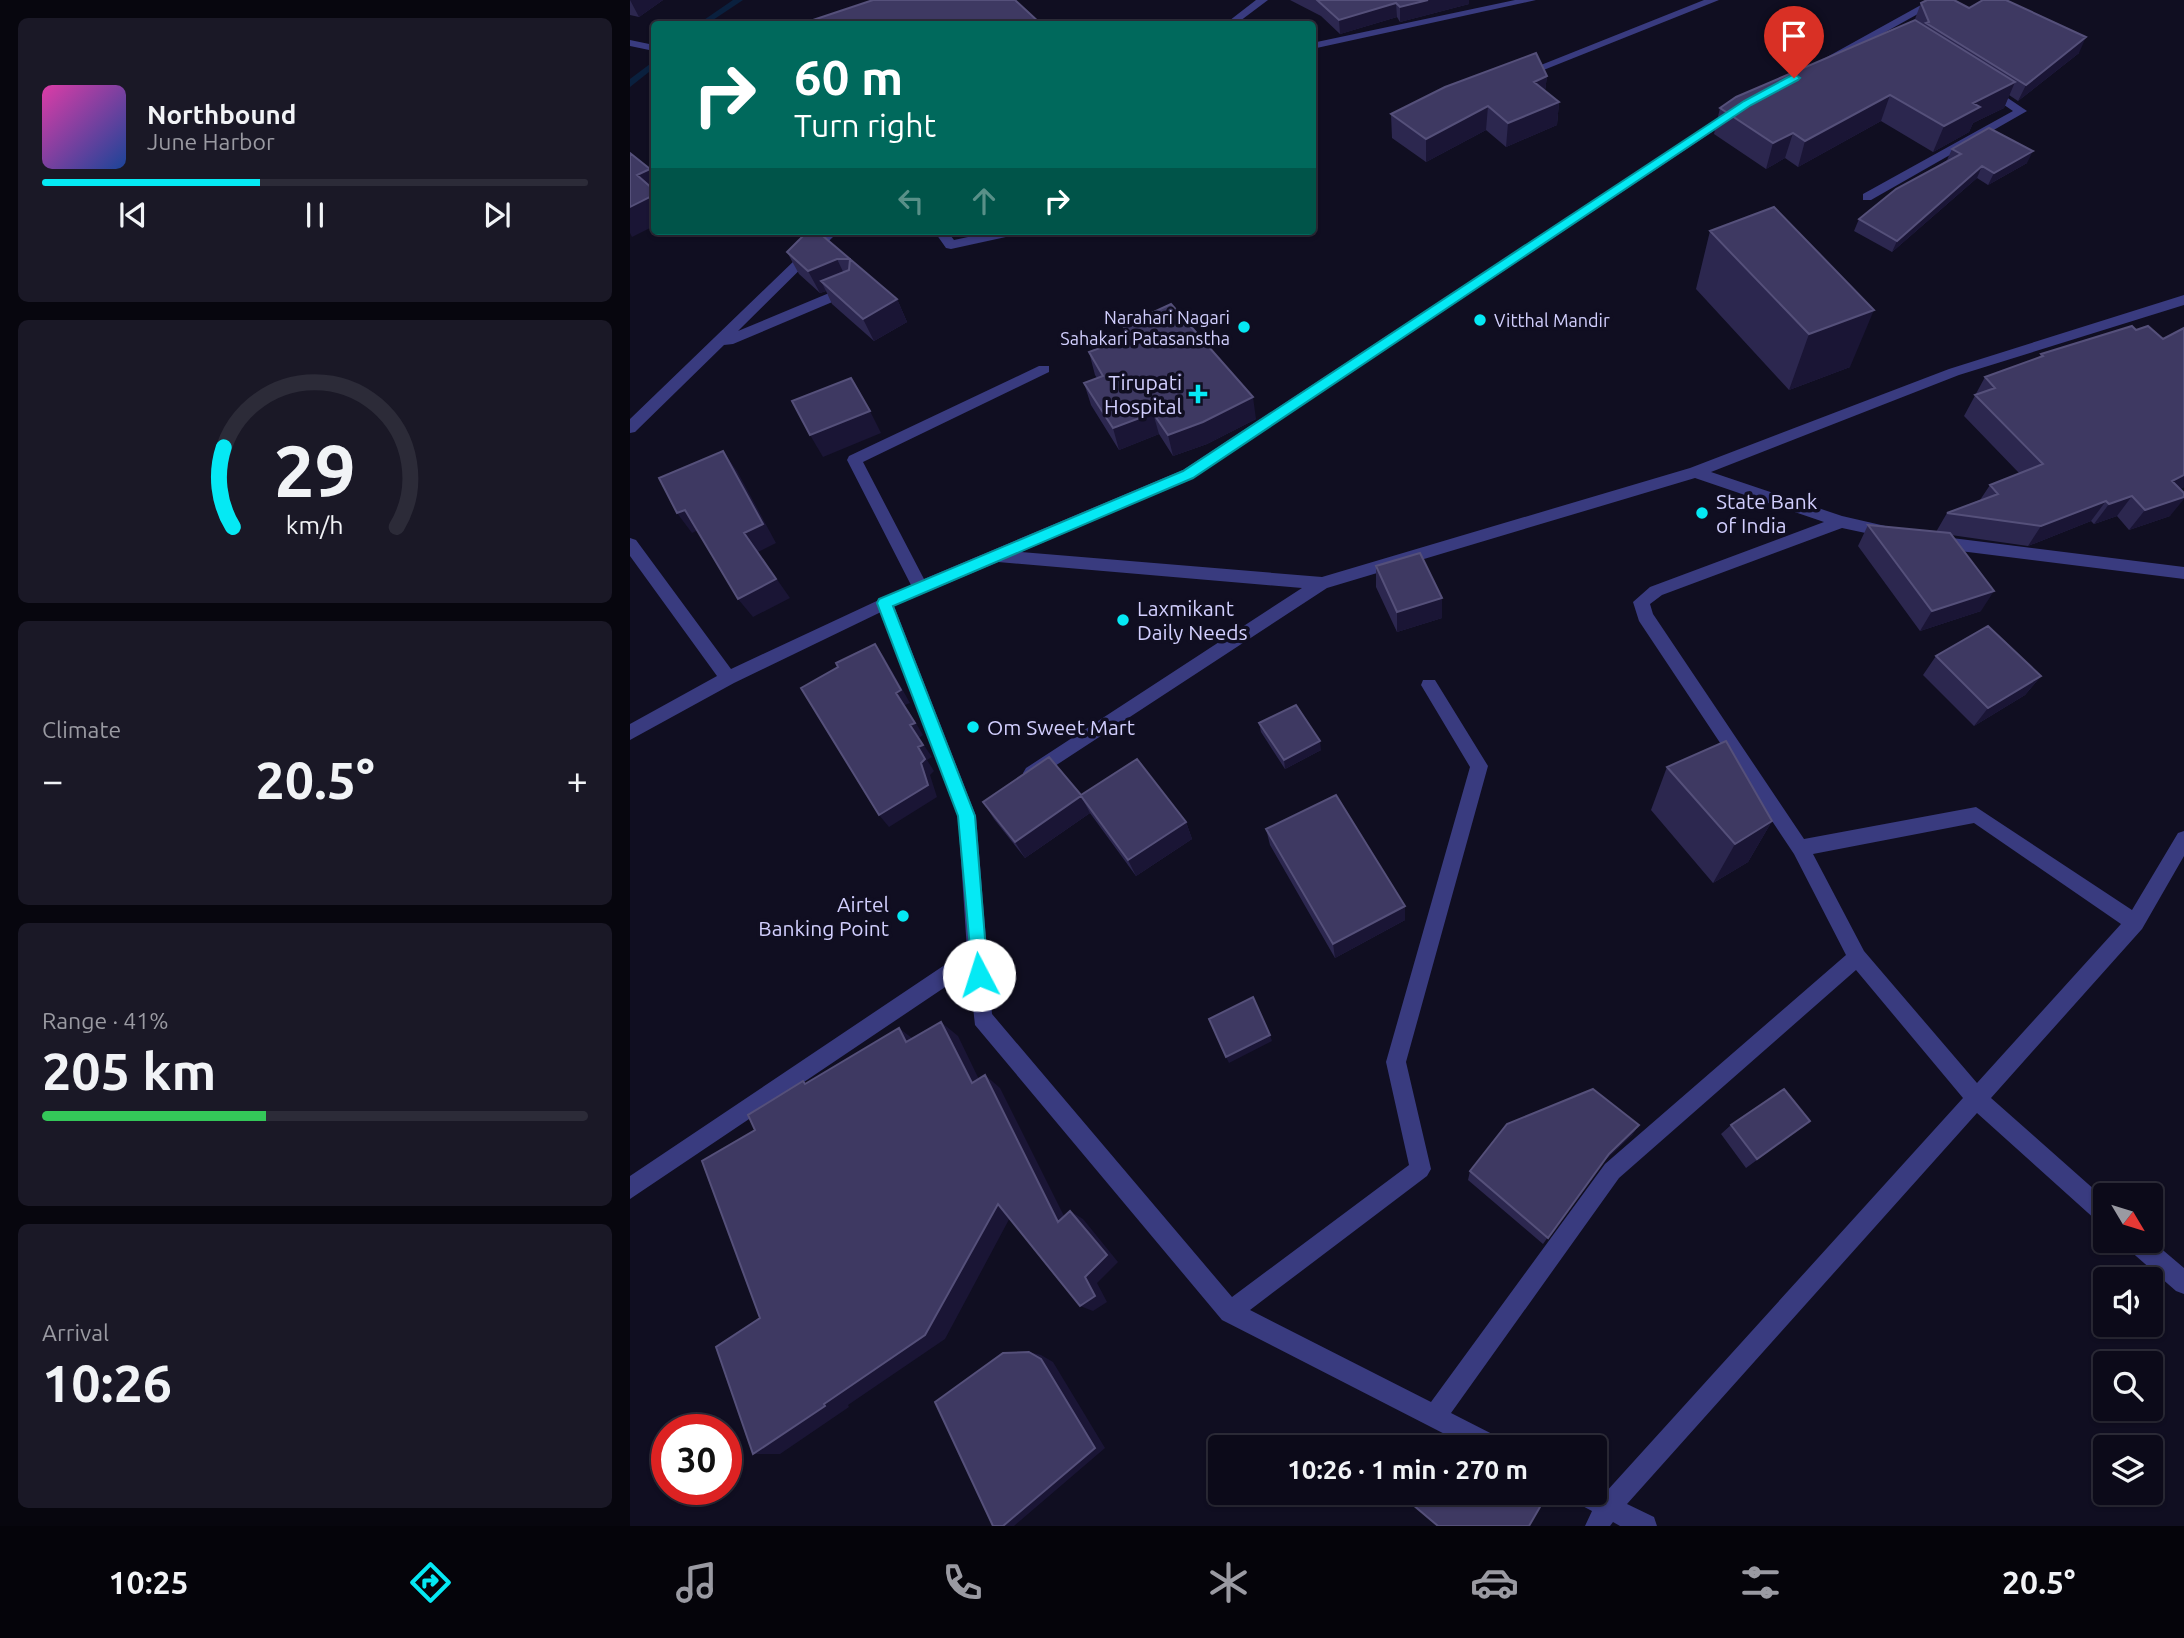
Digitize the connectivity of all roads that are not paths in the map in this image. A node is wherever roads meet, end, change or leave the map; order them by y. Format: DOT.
graph roads {
  1 [pos="1263,0"];
  2 [pos="1531,0"];
  3 [pos="1714,0"];
  4 [pos="1938,0"];
  5 [pos="1234,21"];
  6 [pos="630,43"];
  7 [pos="1316,45"];
  8 [pos="651,47"];
  9 [pos="1806,71"];
  10 [pos="1504,82"];
  11 [pos="1977,83"];
  12 [pos="1747,103"];
  13 [pos="1867,197"];
  14 [pos="829,235"];
  15 [pos="943,235"];
  16 [pos="997,235"];
  17 [pos="854,288"];
  18 [pos="2184,300"];
  19 [pos="717,345"];
  20 [pos="1044,369"];
  21 [pos="630,428"];
  22 [pos="1695,472"];
  23 [pos="1841,522"];
  24 [pos="630,544"];
  25 [pos="996,556"];
  26 [pos="2184,573"];
  27 [pos="1322,583"];
  28 [pos="921,587"];
  29 [pos="885,603"];
  30 [pos="728,678"];
  31 [pos="1429,685"];
  32 [pos="630,733"];
  33 [pos="1012,786"];
  34 [pos="2184,839"];
  35 [pos="1800,848"];
  36 [pos="2135,923"];
  37 [pos="977,954"];
  38 [pos="1857,957"];
  39 [pos="1976,1098"];
  40 [pos="630,1188"];
  41 [pos="2093,1202"];
  42 [pos="2150,1253"];
  43 [pos="2184,1283"];
  44 [pos="1230,1312"];
  45 [pos="1435,1416"];
  46 [pos="1471,1435"];
  47 [pos="1602,1516"];
  48 [pos="1646,1526"];
  1 -- 5 [label="street"];
  2 -- 7 [label="street"];
  3 -- 10 [label="street"];
  4 -- 9 [label="street"];
  6 -- 8 [label="street"];
  11 -- 13 [label="street"];
  12 -- 25 [label="street"];
  14 -- 19 [label="street"];
  15 -- 16 [label="street"];
  17 -- 19 [label="street"];
  18 -- 22 [label="street"];
  19 -- 21 [label="street"];
  20 -- 28 [label="street"];
  22 -- 23 [label="street"];
  22 -- 27 [label="street"];
  23 -- 26 [label="street"];
  23 -- 35 [label="street"];
  24 -- 30 [label="street"];
  25 -- 27 [label="street"];
  25 -- 28 [label="street"];
  27 -- 33 [label="street"];
  28 -- 29 [label="street"];
  29 -- 30 [label="street"];
  29 -- 37 [label="street"];
  30 -- 32 [label="street"];
  31 -- 44 [label="street"];
  34 -- 36 [label="street"];
  35 -- 36 [label="street"];
  35 -- 38 [label="street"];
  36 -- 39 [label="street"];
  37 -- 40 [label="street"];
  37 -- 44 [label="street"];
  38 -- 39 [label="street"];
  38 -- 45 [label="street"];
  39 -- 41 [label="street"];
  39 -- 47 [label="street"];
  42 -- 43 [label="street"];
  44 -- 45 [label="street"];
  45 -- 46 [label="street"];
  47 -- 48 [label="street"];
}
